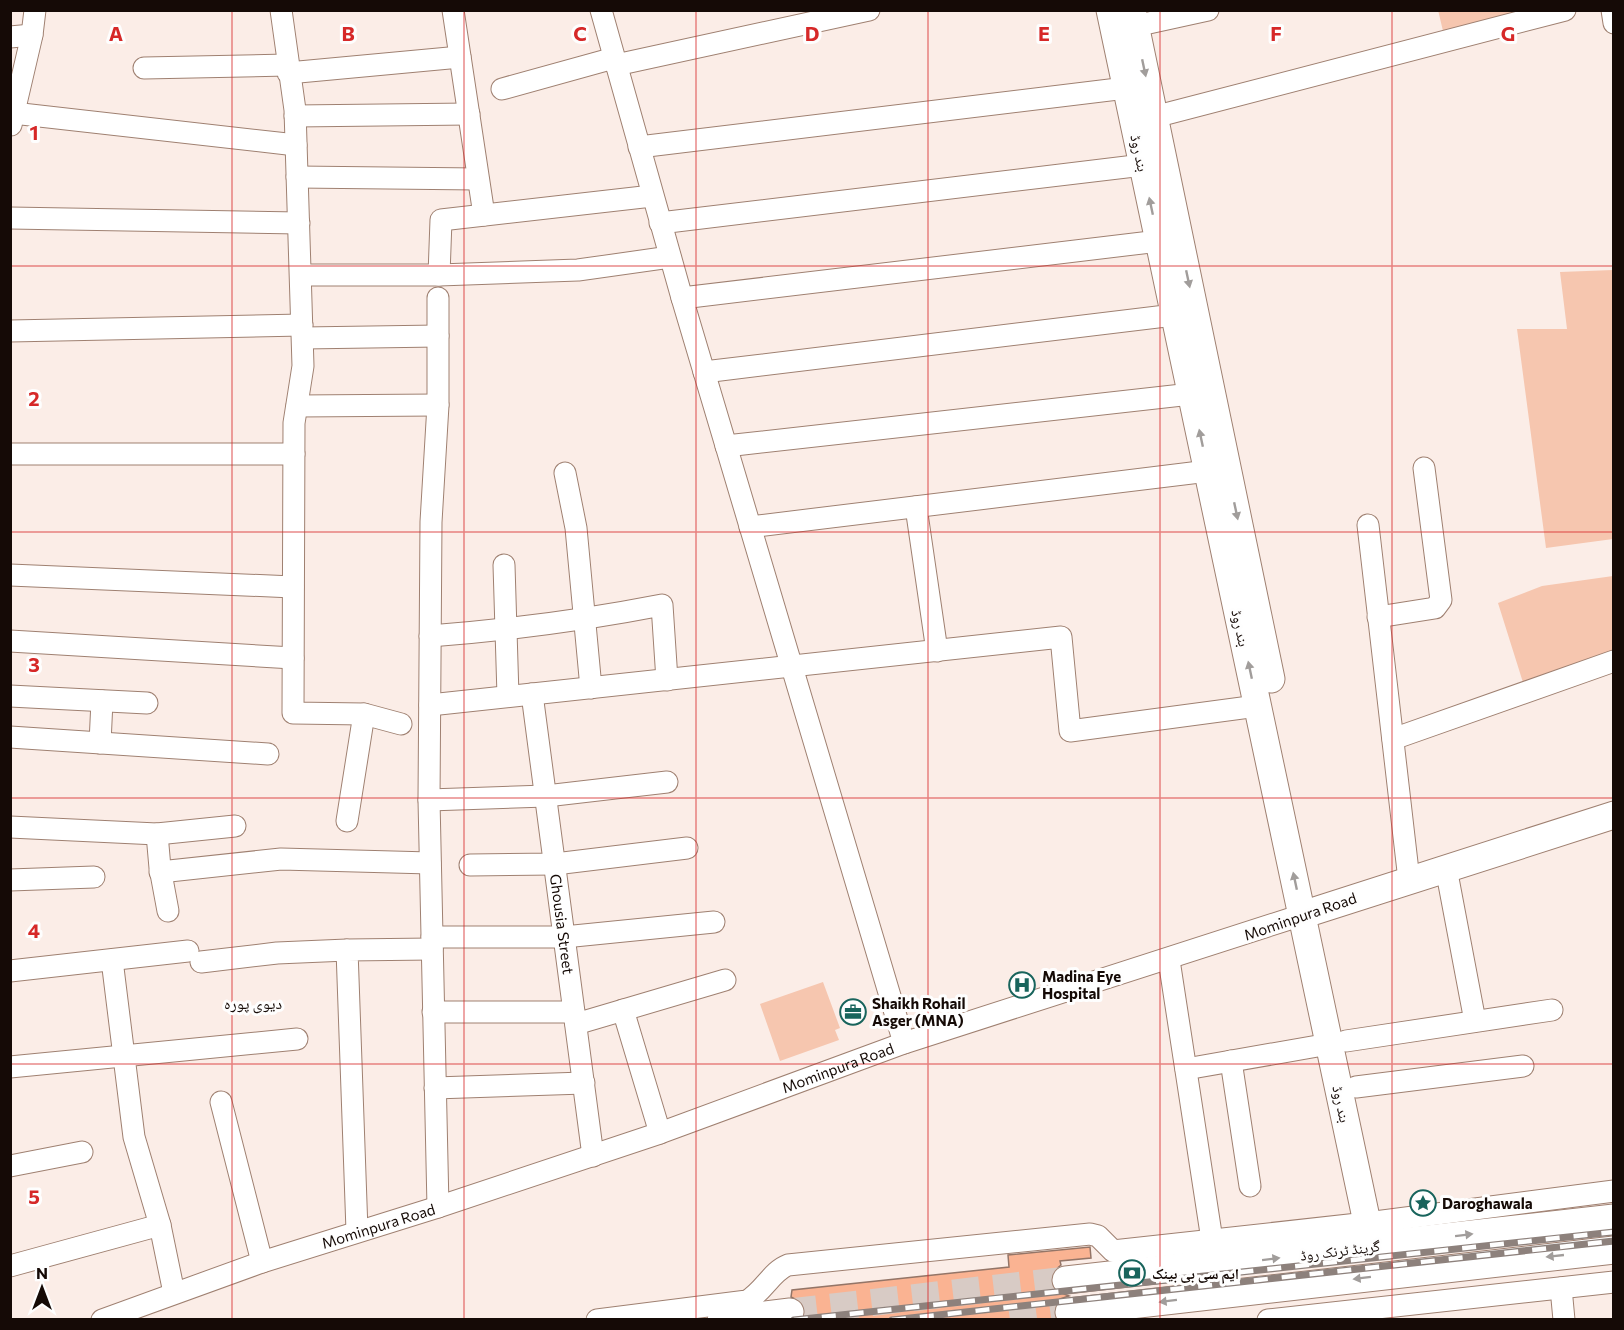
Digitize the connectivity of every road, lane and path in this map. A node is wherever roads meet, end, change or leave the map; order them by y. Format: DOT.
graph roads {
  1 [pos="35,10"];
  2 [pos="281,10"];
  3 [pos="453,10"];
  4 [pos="601,10"];
  5 [pos="869,10"];
  6 [pos="1110,10"];
  7 [pos="1208,10"];
  8 [pos="1566,10"];
  9 [pos="1612,10"];
  10 [pos="1134,18"];
  11 [pos="1614,23"];
  12 [pos="32,35"];
  13 [pos="10,36"];
  14 [pos="460,57"];
  15 [pos="615,62"];
  16 [pos="144,68"];
  17 [pos="288,69"];
  18 [pos="1126,88"];
  19 [pos="502,89"];
  20 [pos="469,114"];
  21 [pos="295,116"];
  22 [pos="1154,117"];
  23 [pos="12,119"];
  24 [pos="296,145"];
  25 [pos="639,147"];
  26 [pos="1143,165"];
  27 [pos="297,177"];
  28 [pos="478,178"];
  29 [pos="652,196"];
  30 [pos="484,215"];
  31 [pos="10,218"];
  32 [pos="299,223"];
  33 [pos="660,223"];
  34 [pos="1159,241"];
  35 [pos="670,257"];
  36 [pos="301,275"];
  37 [pos="439,275"];
  38 [pos="438,298"];
  39 [pos="682,298"];
  40 [pos="1174,315"];
  41 [pos="10,331"];
  42 [pos="302,332"];
  43 [pos="438,336"];
  44 [pos="704,372"];
  45 [pos="1191,394"];
  46 [pos="438,405"];
  47 [pos="297,406"];
  48 [pos="726,446"];
  49 [pos="10,454"];
  50 [pos="294,454"];
  51 [pos="1424,468"];
  52 [pos="1208,471"];
  53 [pos="565,473"];
  54 [pos="916,507"];
  55 [pos="1368,525"];
  56 [pos="750,527"];
  57 [pos="504,565"];
  58 [pos="10,574"];
  59 [pos="293,587"];
  60 [pos="1378,617"];
  61 [pos="585,620"];
  62 [pos="506,630"];
  63 [pos="430,636"];
  64 [pos="10,641"];
  65 [pos="937,651"];
  66 [pos="293,657"];
  67 [pos="1614,661"];
  68 [pos="791,667"];
  69 [pos="667,680"];
  70 [pos="591,688"];
  71 [pos="532,694"];
  72 [pos="10,696"];
  73 [pos="508,696"];
  74 [pos="102,701"];
  75 [pos="147,703"];
  76 [pos="430,705"];
  77 [pos="1257,706"];
  78 [pos="364,714"];
  79 [pos="401,724"];
  80 [pos="10,737"];
  81 [pos="1393,739"];
  82 [pos="100,743"];
  83 [pos="268,754"];
  84 [pos="667,782"];
  85 [pos="546,796"];
  86 [pos="429,800"];
  87 [pos="1614,815"];
  88 [pos="347,820"];
  89 [pos="235,826"];
  90 [pos="10,827"];
  91 [pos="157,834"];
  92 [pos="687,849"];
  93 [pos="430,863"];
  94 [pos="555,864"];
  95 [pos="470,865"];
  96 [pos="1446,868"];
  97 [pos="160,872"];
  98 [pos="94,877"];
  99 [pos="10,880"];
  100 [pos="1409,880"];
  101 [pos="168,911"];
  102 [pos="1311,912"];
  103 [pos="714,922"];
  104 [pos="564,937"];
  105 [pos="432,943"];
  106 [pos="347,950"];
  107 [pos="112,960"];
  108 [pos="1169,960"];
  109 [pos="10,971"];
  110 [pos="725,980"];
  111 [pos="623,1010"];
  112 [pos="1552,1010"];
  113 [pos="433,1012"];
  114 [pos="575,1018"];
  115 [pos="1475,1021"];
  116 [pos="297,1039"];
  117 [pos="1338,1042"];
  118 [pos="904,1043"];
  119 [pos="124,1056"];
  120 [pos="1231,1061"];
  121 [pos="1523,1066"];
  122 [pos="10,1067"];
  123 [pos="1186,1068"];
  124 [pos="584,1083"];
  125 [pos="1356,1087"];
  126 [pos="435,1088"];
  127 [pos="221,1102"];
  128 [pos="660,1133"];
  129 [pos="82,1152"];
  130 [pos="593,1156"];
  131 [pos="10,1166"];
  132 [pos="1250,1186"];
  133 [pos="1614,1191"];
  134 [pos="438,1207"];
  135 [pos="1614,1218"];
  136 [pos="159,1225"];
  137 [pos="357,1231"];
  138 [pos="1378,1233"];
  139 [pos="1614,1250"];
  140 [pos="1214,1253"];
  141 [pos="262,1262"];
  142 [pos="10,1266"];
  143 [pos="1391,1274"];
  144 [pos="1066,1280"];
  145 [pos="1614,1282"];
  146 [pos="1561,1288"];
  147 [pos="174,1293"];
  148 [pos="790,1312"];
  149 [pos="1069,1312"];
  150 [pos="1395,1313"];
  151 [pos="102,1320"];
  152 [pos="597,1320"];
  153 [pos="721,1320"];
  154 [pos="1268,1320"];
  155 [pos="1564,1320"];
  1 -- 12 [label="street"];
  2 -- 17 [label="street"];
  3 -- 14 [label="street"];
  4 -- 15 [label="street"];
  5 -- 15 [label="street"];
  6 -- 18 [label="main road, بند روڈ"];
  7 -- 10 [label="street"];
  8 -- 22 [label="street"];
  9 -- 11 [label="street"];
  10 -- 22 [label="main road, بند روڈ, one-way"];
  12 -- 13 [label="street"];
  12 -- 23 [label="street"];
  14 -- 17 [label="street"];
  14 -- 20 [label="street"];
  15 -- 19 [label="street"];
  15 -- 25 [label="street"];
  16 -- 17 [label="street"];
  17 -- 21 [label="street"];
  18 -- 25 [label="street"];
  18 -- 26 [label="main road, بند روڈ"];
  20 -- 21 [label="street"];
  20 -- 28 [label="street"];
  21 -- 24 [label="street"];
  22 -- 102 [label="main road, بند روڈ, one-way"];
  23 -- 24 [label="street"];
  24 -- 27 [label="street"];
  25 -- 29 [label="street"];
  26 -- 33 [label="street"];
  34 -- 26 [label="main road, بند روڈ, one-way"];
  27 -- 28 [label="street"];
  27 -- 32 [label="street"];
  28 -- 30 [label="street"];
  29 -- 30 [label="street"];
  29 -- 33 [label="street"];
  30 -- 37 [label="street"];
  31 -- 32 [label="street"];
  32 -- 36 [label="street"];
  33 -- 35 [label="street"];
  34 -- 39 [label="street"];
  34 -- 40 [label="main road, بند روڈ"];
  35 -- 37 [label="street"];
  35 -- 39 [label="street"];
  36 -- 37 [label="street"];
  36 -- 42 [label="street"];
  38 -- 43 [label="street"];
  39 -- 44 [label="street"];
  40 -- 44 [label="street"];
  40 -- 45 [label="main road, بند روڈ"];
  41 -- 42 [label="street"];
  42 -- 43 [label="street"];
  42 -- 47 [label="street"];
  43 -- 46 [label="street"];
  44 -- 48 [label="street"];
  45 -- 48 [label="street"];
  52 -- 45 [label="main road, بند روڈ, one-way"];
  46 -- 47 [label="street"];
  46 -- 63 [label="street"];
  47 -- 50 [label="street"];
  48 -- 56 [label="street"];
  49 -- 50 [label="street"];
  50 -- 59 [label="street"];
  51 -- 60 [label="street"];
  52 -- 54 [label="street"];
  77 -- 52 [label="main road, بند روڈ, one-way"];
  53 -- 61 [label="street"];
  54 -- 56 [label="street"];
  54 -- 65 [label="street"];
  55 -- 60 [label="street"];
  56 -- 68 [label="street"];
  57 -- 62 [label="street"];
  58 -- 59 [label="street"];
  59 -- 66 [label="street"];
  60 -- 81 [label="street"];
  61 -- 62 [label="street"];
  61 -- 69 [label="street"];
  61 -- 70 [label="street"];
  62 -- 63 [label="street"];
  62 -- 73 [label="street"];
  63 -- 76 [label="street"];
  64 -- 66 [label="street"];
  65 -- 68 [label="street"];
  65 -- 77 [label="street"];
  66 -- 78 [label="street"];
  67 -- 81 [label="street"];
  68 -- 69 [label="street"];
  68 -- 118 [label="street"];
  69 -- 70 [label="street"];
  70 -- 71 [label="street"];
  71 -- 73 [label="street"];
  71 -- 85 [label="street, Ghousia Street"];
  72 -- 74 [label="street"];
  73 -- 76 [label="street"];
  74 -- 75 [label="street"];
  74 -- 82 [label="street"];
  76 -- 86 [label="street"];
  102 -- 77 [label="main road, بند روڈ, one-way"];
  78 -- 79 [label="street"];
  78 -- 88 [label="street"];
  80 -- 82 [label="street"];
  81 -- 100 [label="street"];
  82 -- 83 [label="street"];
  84 -- 85 [label="street"];
  85 -- 86 [label="street"];
  85 -- 94 [label="street, Ghousia Street"];
  86 -- 93 [label="street"];
  87 -- 96 [label="main road, Mominpura Road"];
  89 -- 91 [label="street"];
  90 -- 91 [label="street"];
  91 -- 97 [label="street"];
  92 -- 94 [label="street"];
  93 -- 97 [label="street"];
  93 -- 105 [label="street"];
  94 -- 95 [label="street"];
  94 -- 104 [label="street, Ghousia Street"];
  96 -- 100 [label="main road, Mominpura Road"];
  96 -- 115 [label="street"];
  97 -- 101 [label="street"];
  98 -- 99 [label="street"];
  100 -- 102 [label="main road, Mominpura Road"];
  102 -- 108 [label="street, Mominpura Road"];
  102 -- 117 [label="main road, بند روڈ"];
  103 -- 104 [label="street"];
  104 -- 105 [label="street"];
  104 -- 114 [label="street, Ghousia Street"];
  105 -- 106 [label="street"];
  105 -- 113 [label="street"];
  106 -- 107 [label="street"];
  106 -- 137 [label="street"];
  107 -- 109 [label="street"];
  107 -- 119 [label="street"];
  108 -- 118 [label="street, Mominpura Road"];
  108 -- 123 [label="street"];
  110 -- 111 [label="street"];
  111 -- 114 [label="street"];
  111 -- 128 [label="street"];
  112 -- 115 [label="street"];
  113 -- 114 [label="street"];
  113 -- 126 [label="street"];
  114 -- 124 [label="street, Ghousia Street"];
  115 -- 117 [label="street"];
  116 -- 119 [label="street"];
  117 -- 120 [label="street"];
  117 -- 125 [label="main road, بند روڈ"];
  117 -- 138 [label="main road, بند روڈ"];
  118 -- 128 [label="street, Mominpura Road"];
  119 -- 122 [label="street"];
  119 -- 136 [label="street"];
  120 -- 123 [label="street"];
  120 -- 132 [label="street"];
  121 -- 125 [label="street"];
  123 -- 140 [label="street"];
  124 -- 126 [label="street"];
  124 -- 130 [label="street, Ghousia Street"];
  125 -- 138 [label="main road, بند روڈ"];
  126 -- 134 [label="street"];
  127 -- 141 [label="street"];
  128 -- 130 [label="street, Mominpura Road"];
  129 -- 131 [label="street"];
  130 -- 134 [label="street, Mominpura Road"];
  133 -- 138 [label="street"];
  134 -- 137 [label="street, Mominpura Road"];
  138 -- 135 [label="main road, گرینڈ ٹرنک روڈ, one-way"];
  136 -- 142 [label="street"];
  136 -- 147 [label="street"];
  137 -- 141 [label="street, Mominpura Road"];
  138 -- 140 [label="main road, گرینڈ ٹرنک روڈ"];
  139 -- 143 [label="main road, گرینڈ ٹرنک روڈ, one-way"];
  140 -- 144 [label="main road, گرینڈ ٹرنک روڈ"];
  140 -- 152 [label="street"];
  141 -- 147 [label="street, Mominpura Road"];
  143 -- 149 [label="main road, گرینڈ ٹرنک روڈ, one-way"];
  143 -- 150 [label="street"];
  145 -- 146 [label="street"];
  146 -- 150 [label="street"];
  146 -- 155 [label="street"];
  147 -- 151 [label="street, Mominpura Road"];
  148 -- 153 [label="main road"];
  150 -- 154 [label="street"];
}
